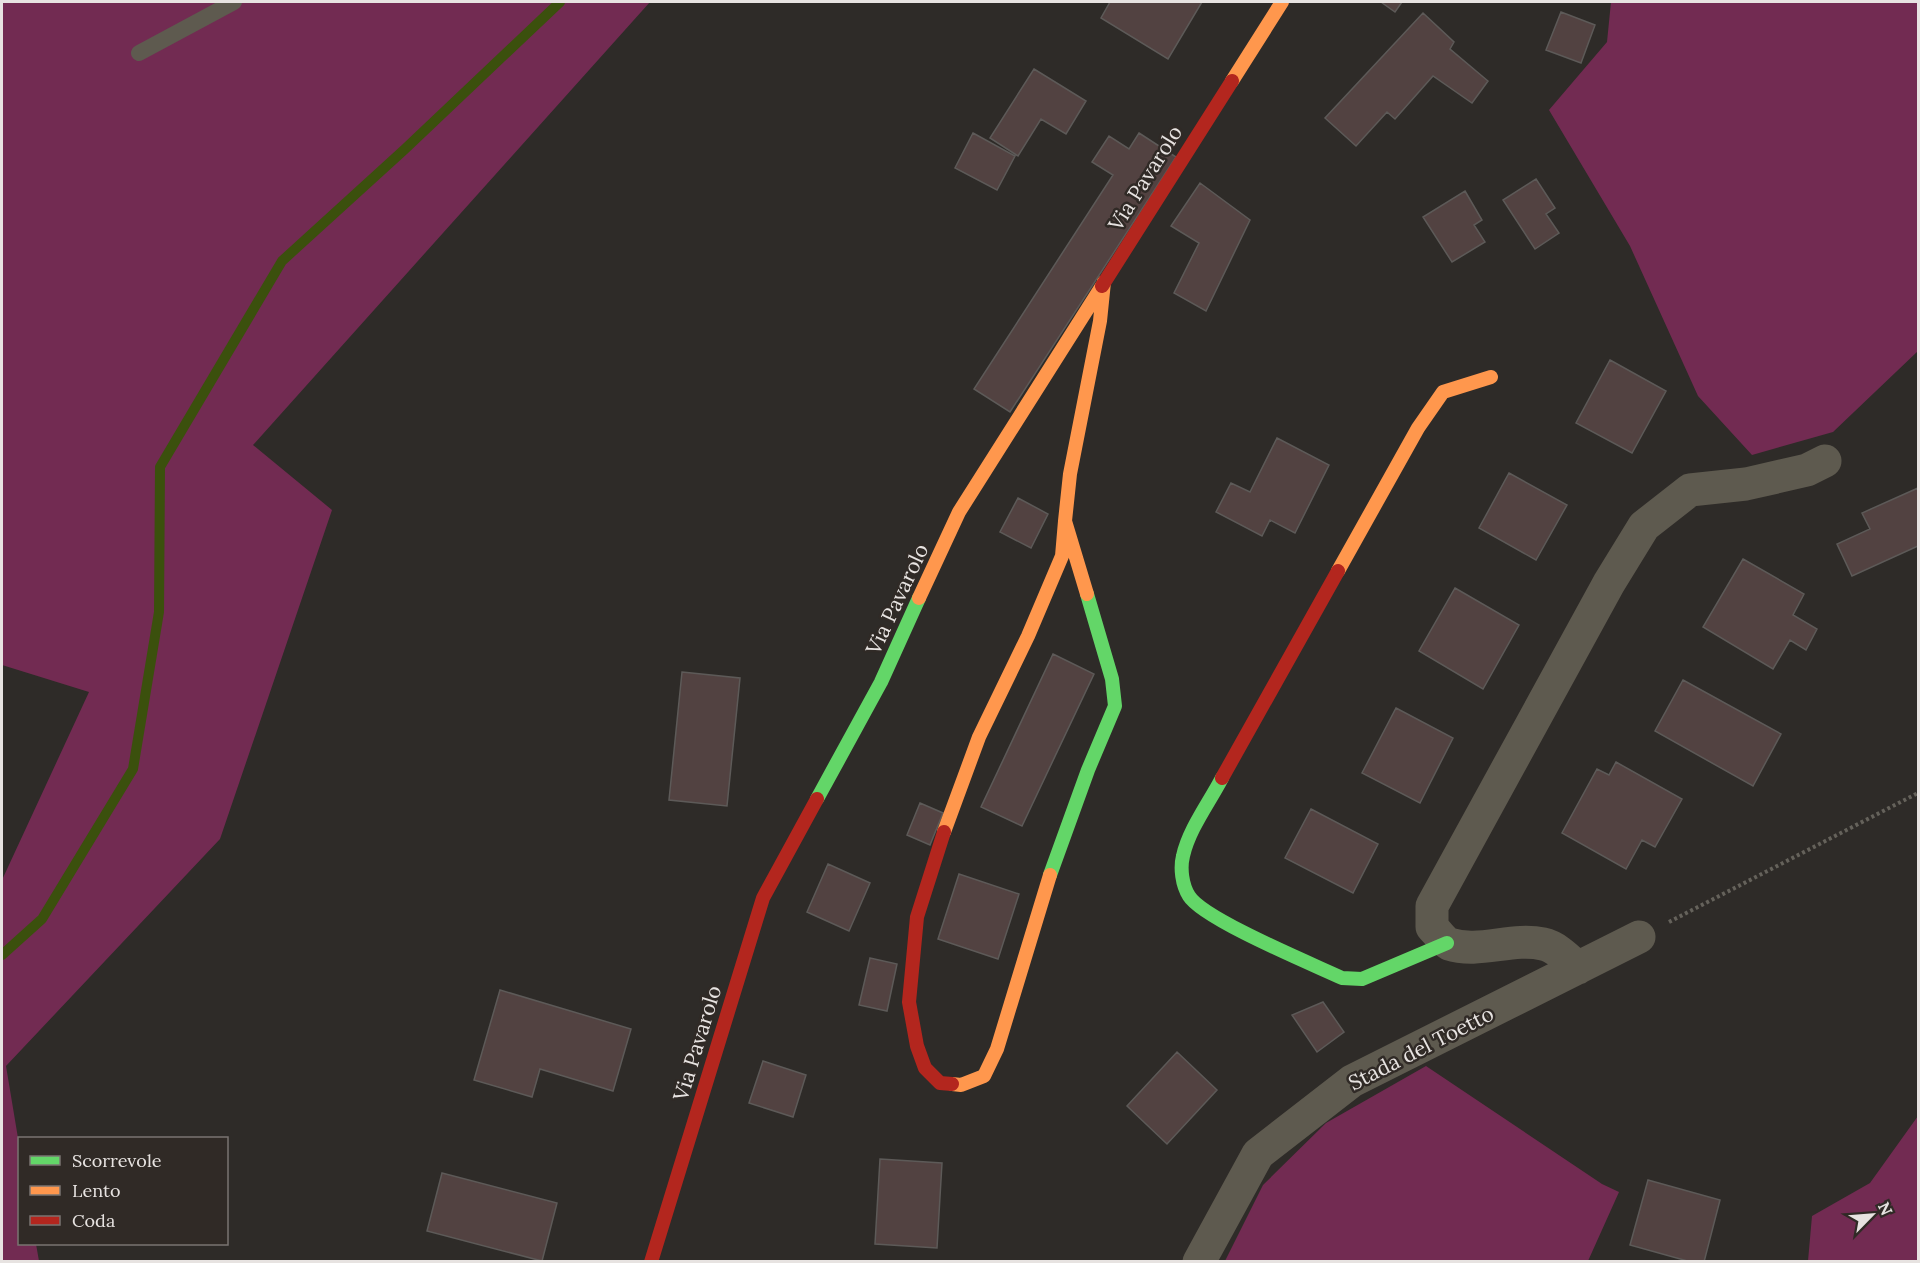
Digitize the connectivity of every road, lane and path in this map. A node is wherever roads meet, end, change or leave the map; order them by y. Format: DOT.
graph roads {
  1 [pos="234,2"];
  2 [pos="1282,2"];
  3 [pos="139,53"];
  4 [pos="1104,282"];
  5 [pos="1491,377"];
  6 [pos="1825,461"];
  7 [pos="1065,520"];
  8 [pos="1918,793"];
  9 [pos="1639,937"];
  10 [pos="1447,943"];
  11 [pos="1578,968"];
  12 [pos="651,1262"];
  13 [pos="1199,1262"];
  1 -- 3 [label="lane"];
  2 -- 4 [label="street, Via Pavarolo"];
  4 -- 7 [label="street"];
  4 -- 12 [label="street, Via Pavarolo"];
  5 -- 10 [label="street"];
  6 -- 10 [label="street"];
  7 -- 7 [label="street"];
  8 -- 9 [label="path"];
  9 -- 11 [label="street, Stada del Toetto"];
  10 -- 11 [label="street"];
  11 -- 13 [label="street, Stada del Toetto"];
}
